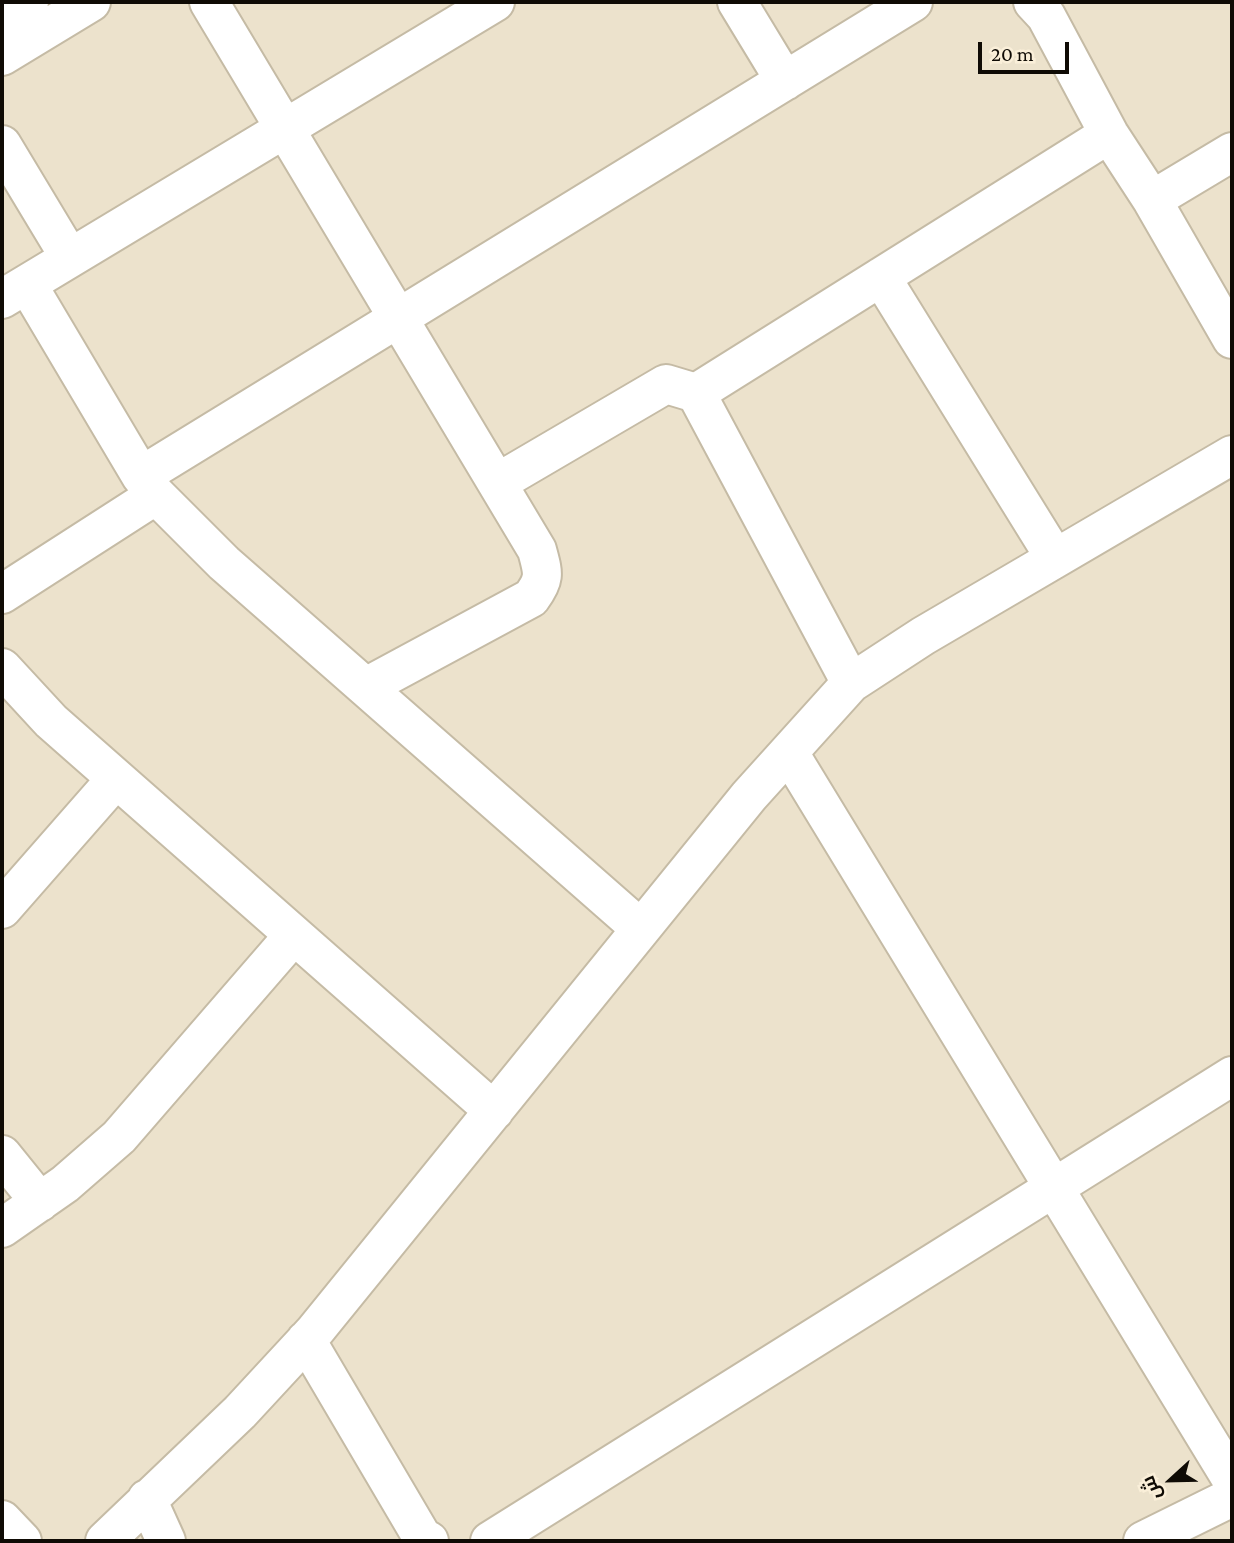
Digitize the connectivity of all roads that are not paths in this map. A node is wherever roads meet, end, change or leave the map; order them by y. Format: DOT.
graph roads {
  1 [pos="29,2"];
  2 [pos="91,2"];
  3 [pos="209,2"];
  4 [pos="495,2"];
  5 [pos="737,2"];
  6 [pos="913,2"];
  7 [pos="1033,2"];
  8 [pos="2,18"];
  9 [pos="2,56"];
  10 [pos="785,80"];
  11 [pos="285,129"];
  12 [pos="1110,134"];
  13 [pos="2,145"];
  14 [pos="1232,152"];
  15 [pos="1152,200"];
  16 [pos="70,258"];
  17 [pos="881,277"];
  18 [pos="14,292"];
  19 [pos="398,318"];
  20 [pos="1232,339"];
  21 [pos="696,394"];
  22 [pos="1229,463"];
  23 [pos="497,483"];
  24 [pos="149,485"];
  25 [pos="1055,558"];
  26 [pos="2,594"];
  27 [pos="2,668"];
  28 [pos="851,683"];
  29 [pos="366,687"];
  30 [pos="789,752"];
  31 [pos="116,779"];
  32 [pos="2,909"];
  33 [pos="642,929"];
  34 [pos="294,935"];
  35 [pos="1232,1076"];
  36 [pos="494,1111"];
  37 [pos="2,1155"];
  38 [pos="1054,1187"];
  39 [pos="40,1202"];
  40 [pos="2,1228"];
  41 [pos="306,1340"];
  42 [pos="1232,1479"];
  43 [pos="1232,1497"];
  44 [pos="147,1499"];
  45 [pos="2,1520"];
  46 [pos="22,1541"];
  47 [pos="104,1541"];
  48 [pos="166,1541"];
  49 [pos="429,1541"];
  50 [pos="490,1541"];
  51 [pos="1143,1541"];
  1 -- 8 [label="street"];
  2 -- 9 [label="street"];
  3 -- 11 [label="street"];
  4 -- 11 [label="street"];
  5 -- 10 [label="street"];
  6 -- 10 [label="street"];
  7 -- 12 [label="street"];
  10 -- 19 [label="street"];
  11 -- 16 [label="street"];
  11 -- 19 [label="street"];
  12 -- 15 [label="street"];
  12 -- 17 [label="street"];
  13 -- 16 [label="street"];
  14 -- 15 [label="street"];
  15 -- 20 [label="street"];
  16 -- 18 [label="street"];
  17 -- 21 [label="street"];
  17 -- 25 [label="street"];
  18 -- 24 [label="street"];
  19 -- 23 [label="street"];
  19 -- 24 [label="street"];
  21 -- 23 [label="street"];
  21 -- 28 [label="street"];
  22 -- 25 [label="street"];
  23 -- 29 [label="street"];
  24 -- 26 [label="street"];
  24 -- 29 [label="street"];
  25 -- 28 [label="street"];
  27 -- 31 [label="street"];
  28 -- 30 [label="street"];
  29 -- 33 [label="street"];
  30 -- 33 [label="street"];
  30 -- 38 [label="street"];
  31 -- 32 [label="street"];
  31 -- 34 [label="street"];
  33 -- 36 [label="street"];
  34 -- 36 [label="street"];
  34 -- 39 [label="street"];
  35 -- 38 [label="street"];
  36 -- 41 [label="street"];
  37 -- 39 [label="street"];
  38 -- 42 [label="street"];
  38 -- 50 [label="street"];
  39 -- 40 [label="street"];
  41 -- 44 [label="street"];
  41 -- 49 [label="street"];
  43 -- 51 [label="street"];
  44 -- 47 [label="street"];
  44 -- 48 [label="street"];
  45 -- 46 [label="street"];
}
